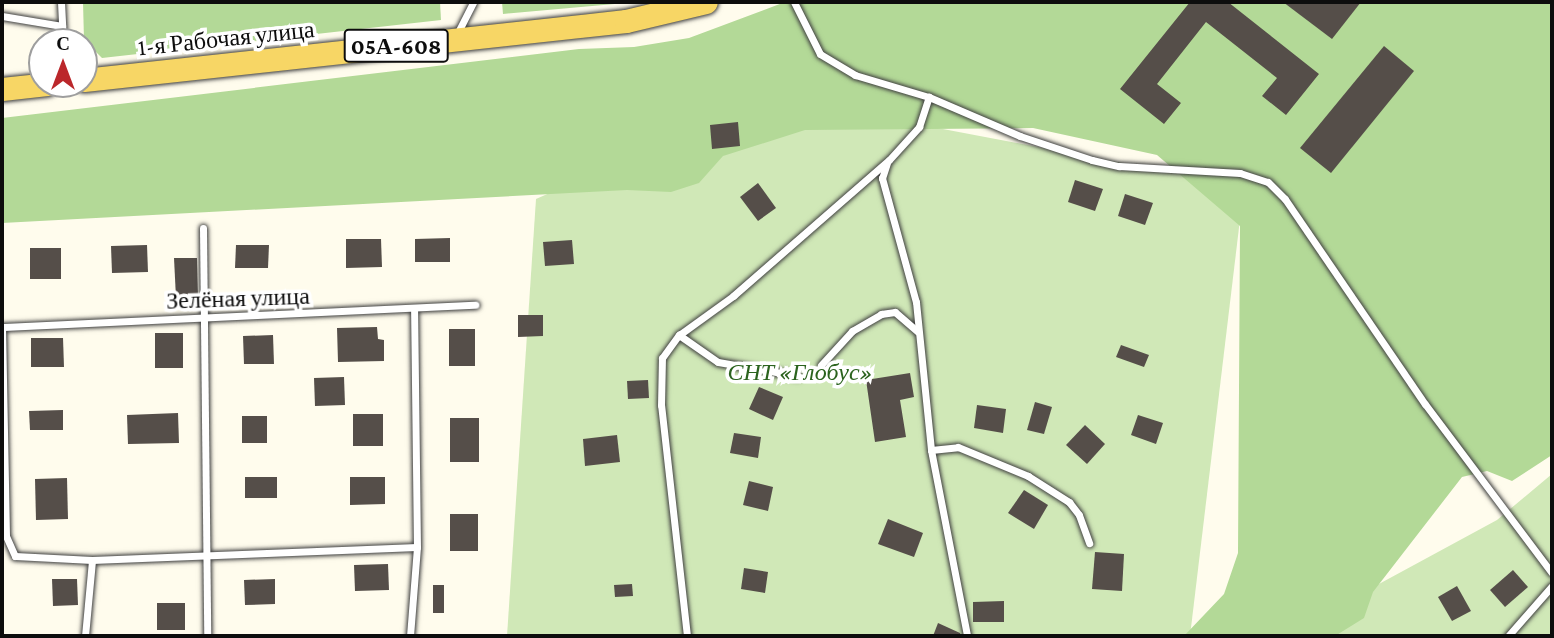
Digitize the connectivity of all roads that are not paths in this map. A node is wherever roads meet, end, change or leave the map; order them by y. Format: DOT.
graph roads {
  1 [pos="61,2"];
  2 [pos="473,2"];
  3 [pos="706,2"];
  4 [pos="794,2"];
  5 [pos="2,16"];
  6 [pos="62,26"];
  7 [pos="455,39"];
  8 [pos="98,78"];
  9 [pos="28,86"];
  10 [pos="2,89"];
  11 [pos="929,97"];
  12 [pos="889,159"];
  13 [pos="203,228"];
  14 [pos="475,305"];
  15 [pos="414,312"];
  16 [pos="206,319"];
  17 [pos="2,327"];
  18 [pos="918,332"];
  19 [pos="679,335"];
  20 [pos="821,365"];
  21 [pos="798,376"];
  22 [pos="931,450"];
  23 [pos="1089,543"];
  24 [pos="416,547"];
  25 [pos="206,554"];
  26 [pos="92,561"];
  27 [pos="1552,573"];
  28 [pos="1552,586"];
  29 [pos="85,636"];
  30 [pos="207,636"];
  31 [pos="410,636"];
  32 [pos="687,636"];
  33 [pos="967,636"];
  34 [pos="1508,636"];
  1 -- 6 [label="lane"];
  2 -- 7 [label="lane"];
  3 -- 7 [label="main road, 1-я Рабочая улица / 05А-608"];
  4 -- 11 [label="lane"];
  5 -- 6 [label="lane"];
  7 -- 8 [label="main road, 1-я Рабочая улица / 05А-608"];
  9 -- 10 [label="main road"];
  11 -- 12 [label="lane"];
  11 -- 27 [label="lane"];
  12 -- 18 [label="lane"];
  12 -- 19 [label="lane"];
  13 -- 16 [label="lane"];
  14 -- 15 [label="lane, Зелёная улица"];
  15 -- 16 [label="lane, Зелёная улица"];
  15 -- 24 [label="lane"];
  16 -- 17 [label="lane, Зелёная улица"];
  16 -- 25 [label="lane"];
  17 -- 26 [label="lane"];
  18 -- 20 [label="lane"];
  18 -- 22 [label="lane"];
  19 -- 21 [label="lane"];
  19 -- 32 [label="lane"];
  22 -- 23 [label="lane"];
  22 -- 33 [label="lane"];
  24 -- 25 [label="lane"];
  24 -- 31 [label="lane"];
  25 -- 26 [label="lane"];
  25 -- 30 [label="lane"];
  26 -- 29 [label="lane"];
  28 -- 34 [label="lane"];
}
